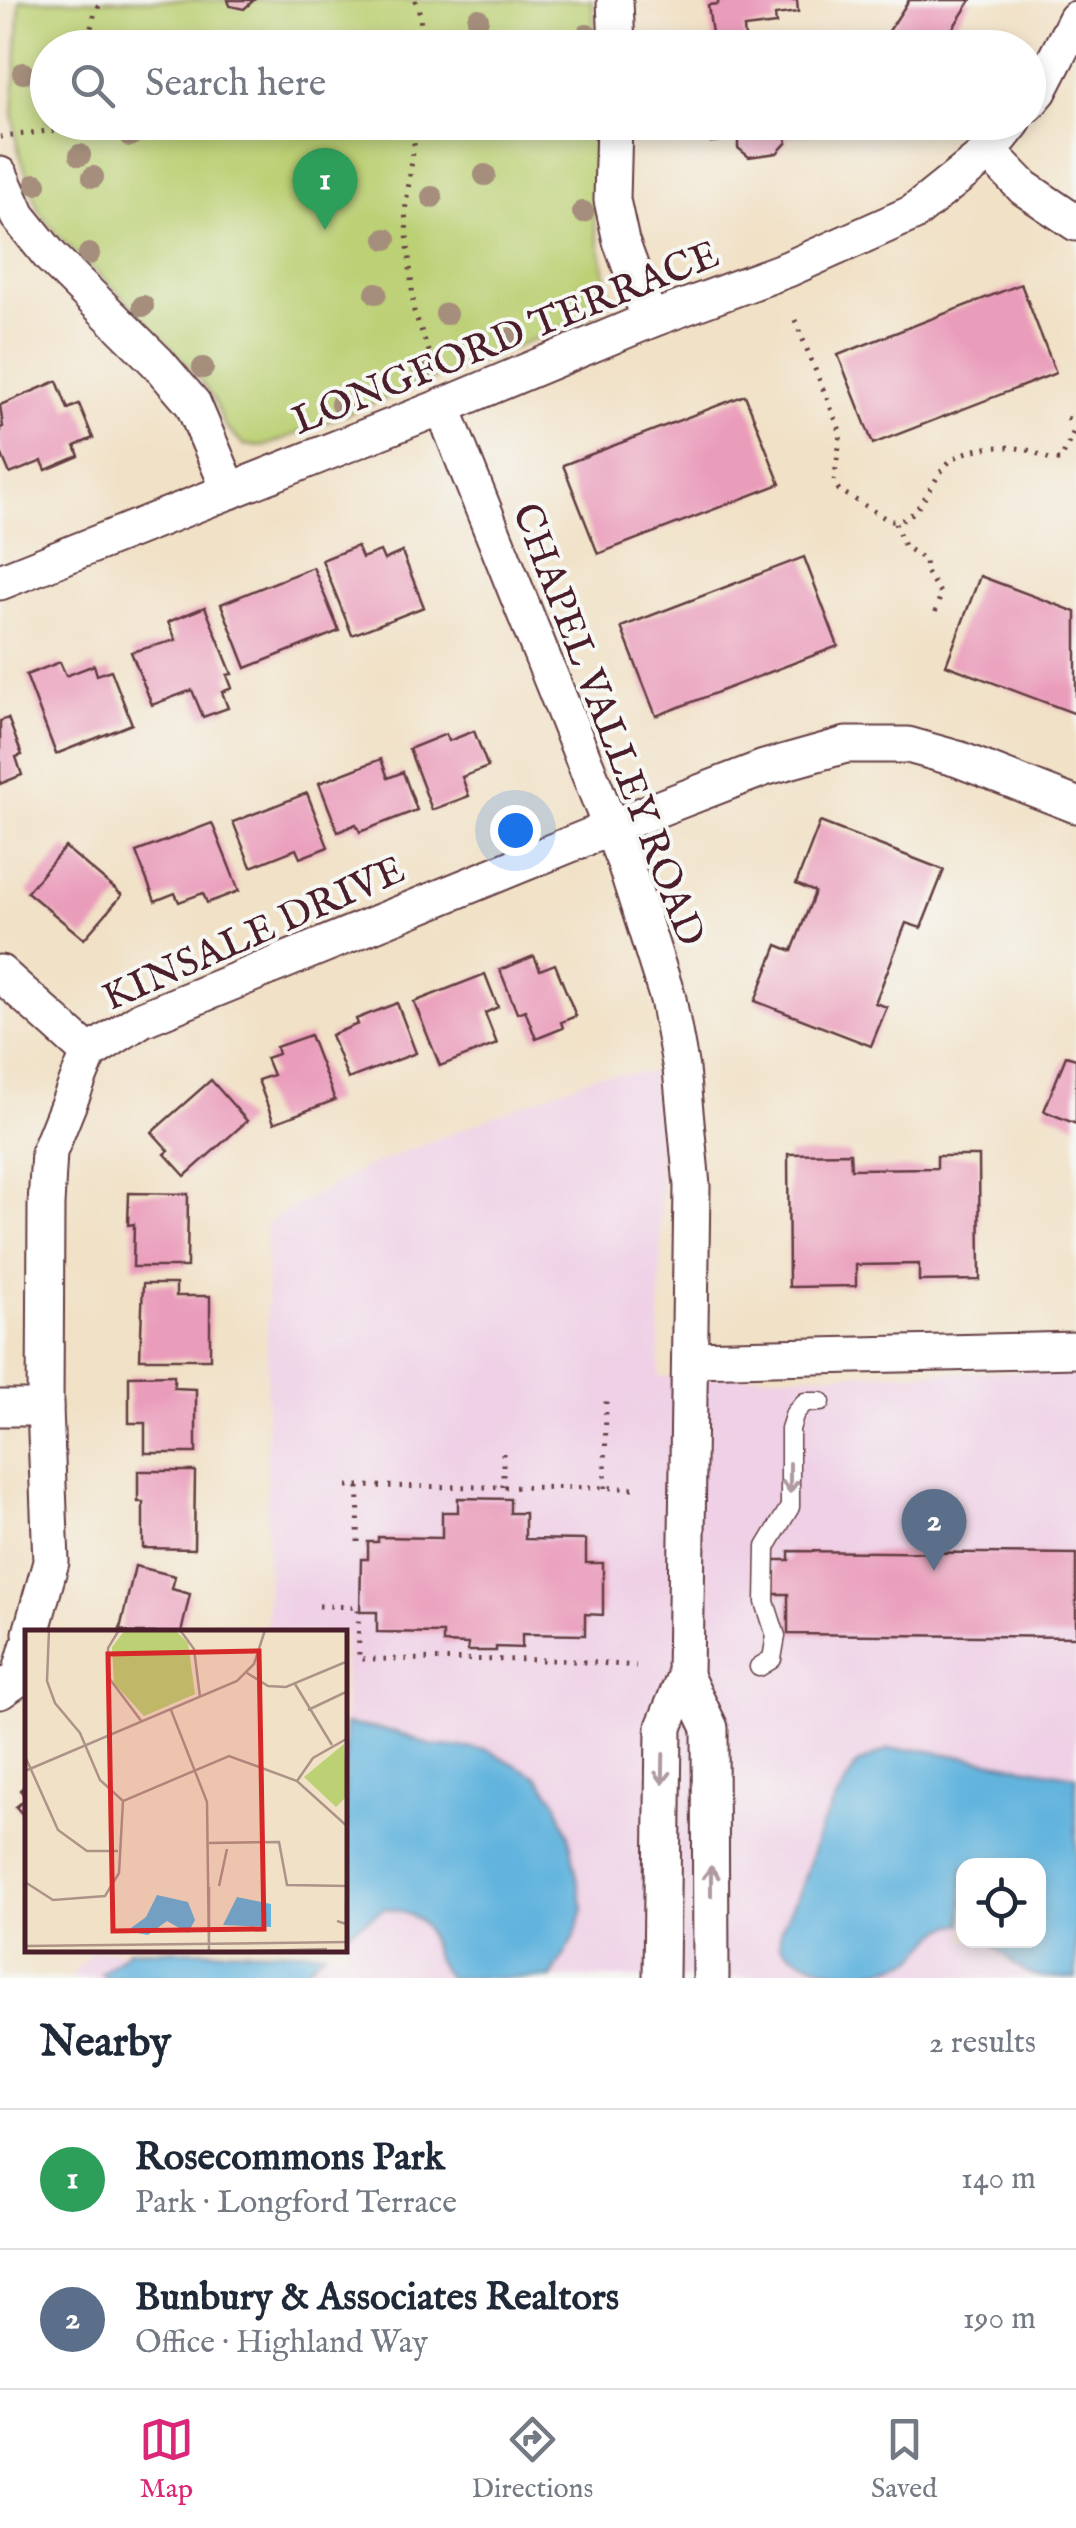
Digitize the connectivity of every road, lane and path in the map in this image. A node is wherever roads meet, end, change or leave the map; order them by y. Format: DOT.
graph roads {
  1 [pos="103,0"];
  2 [pos="415,0"];
  3 [pos="614,0"];
  4 [pos="1076,19"];
  5 [pos="90,30"];
  6 [pos="421,30"];
  7 [pos="616,30"];
  8 [pos="1046,79"];
  9 [pos="30,134"];
  10 [pos="0,138"];
  11 [pos="414,140"];
  12 [pos="614,140"];
  13 [pos="998,140"];
  14 [pos="988,152"];
  15 [pos="0,175"];
  16 [pos="1076,224"];
  17 [pos="650,320"];
  18 [pos="795,320"];
  19 [pos="430,357"];
  20 [pos="442,406"];
  21 [pos="1068,418"];
  22 [pos="1076,424"];
  23 [pos="230,490"];
  24 [pos="895,523"];
  25 [pos="0,582"];
  26 [pos="935,613"];
  27 [pos="1076,806"];
  28 [pos="611,827"];
  29 [pos="0,973"];
  30 [pos="89,1053"];
  31 [pos="1076,1350"];
  32 [pos="691,1360"];
  33 [pos="606,1397"];
  34 [pos="822,1402"];
  35 [pos="0,1408"];
  36 [pos="45,1408"];
  37 [pos="503,1446"];
  38 [pos="347,1486"];
  39 [pos="359,1486"];
  40 [pos="503,1488"];
  41 [pos="605,1488"];
  42 [pos="638,1488"];
  43 [pos="945,1490"];
  44 [pos="358,1542"];
  45 [pos="945,1553"];
  46 [pos="319,1606"];
  47 [pos="32,1630"];
  48 [pos="25,1657"];
  49 [pos="636,1666"];
  50 [pos="759,1667"];
  51 [pos="686,1676"];
  52 [pos="0,1691"];
  53 [pos="661,1978"];
  54 [pos="712,1978"];
  1 -- 5 [label="path"];
  2 -- 6 [label="path"];
  3 -- 7 [label="street"];
  4 -- 8 [label="street"];
  9 -- 10 [label="path"];
  11 -- 19 [label="path"];
  12 -- 17 [label="street"];
  13 -- 14 [label="street, LONGFORD TERRACE"];
  14 -- 16 [label="street"];
  14 -- 17 [label="street, LONGFORD TERRACE"];
  15 -- 23 [label="street"];
  17 -- 20 [label="street, LONGFORD TERRACE"];
  18 -- 24 [label="path"];
  20 -- 23 [label="street, LONGFORD TERRACE"];
  20 -- 28 [label="street, CHAPEL VALLEY ROAD"];
  21 -- 22 [label="path"];
  22 -- 24 [label="path"];
  23 -- 25 [label="street, LONGFORD TERRACE"];
  24 -- 26 [label="path"];
  27 -- 28 [label="street, KINSALE DRIVE"];
  28 -- 30 [label="street, KINSALE DRIVE"];
  28 -- 32 [label="street, CHAPEL VALLEY ROAD"];
  29 -- 30 [label="street"];
  30 -- 36 [label="street, KINSALE DRIVE"];
  31 -- 32 [label="street"];
  32 -- 51 [label="street, CHAPEL VALLEY ROAD"];
  33 -- 41 [label="path"];
  34 -- 50 [label="lane, one-way"];
  35 -- 36 [label="street"];
  36 -- 47 [label="street, KINSALE DRIVE"];
  37 -- 40 [label="path"];
  38 -- 39 [label="path"];
  39 -- 40 [label="path"];
  39 -- 44 [label="path"];
  40 -- 41 [label="path"];
  41 -- 42 [label="path"];
  43 -- 45 [label="path"];
  46 -- 49 [label="path"];
  48 -- 52 [label="street"];
  51 -- 53 [label="street, CHAPEL VALLEY ROAD, one-way"];
  54 -- 51 [label="street, CHAPEL VALLEY ROAD, one-way"];
}
